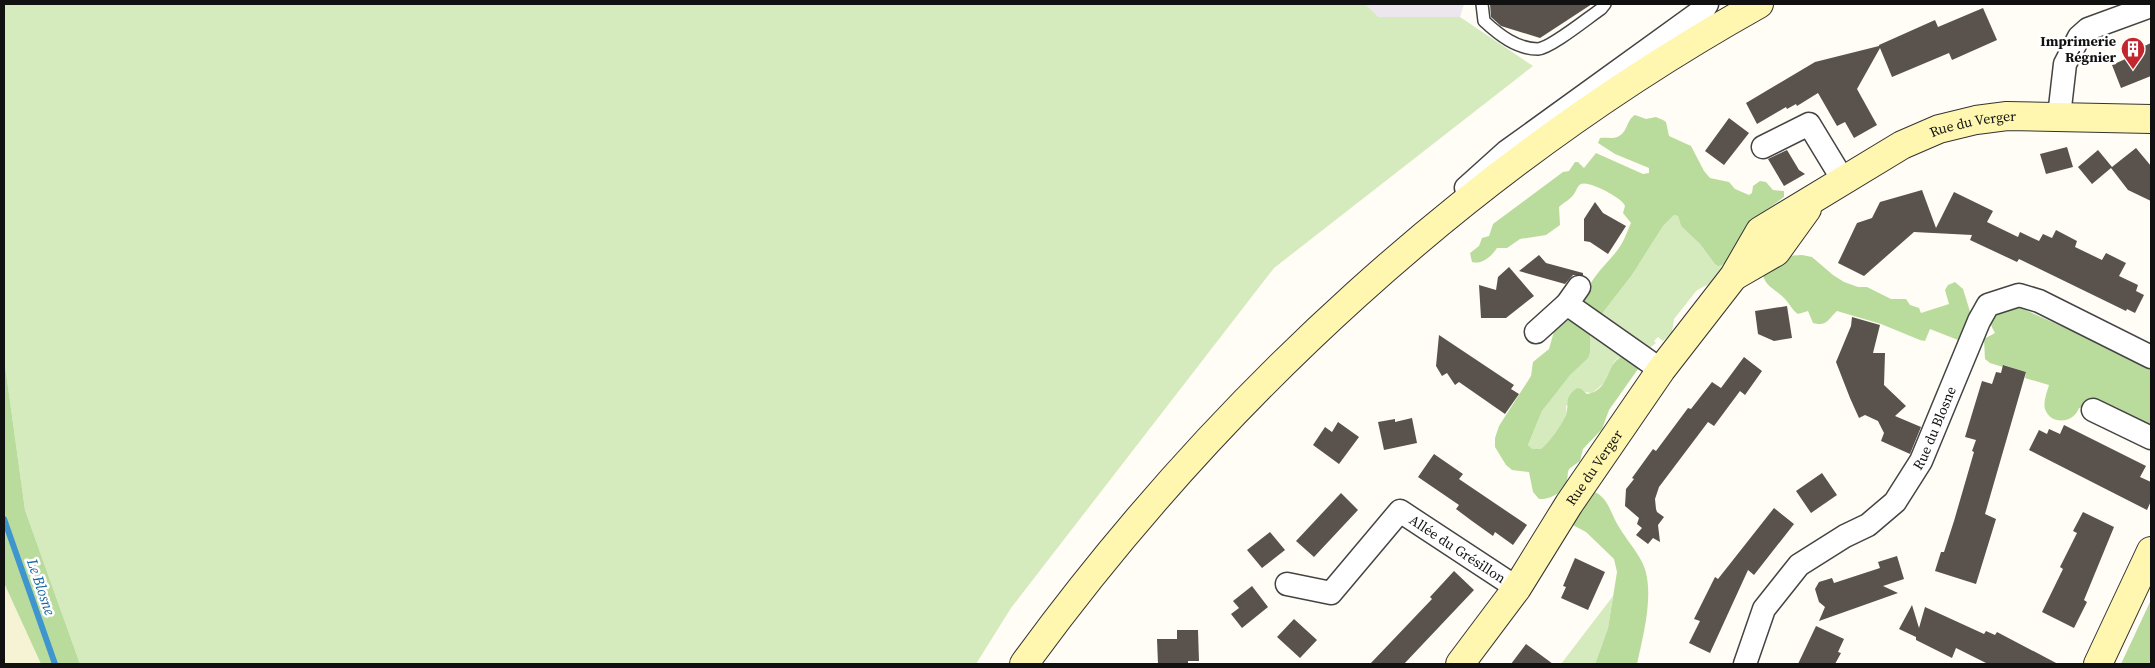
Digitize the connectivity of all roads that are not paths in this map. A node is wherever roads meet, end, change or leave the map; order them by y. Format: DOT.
graph roads {
  1 [pos="1482,4"];
  2 [pos="1605,4"];
  3 [pos="1706,4"];
  4 [pos="1759,4"];
  5 [pos="2151,6"];
  6 [pos="2059,116"];
  7 [pos="2151,119"];
  8 [pos="1763,146"];
  9 [pos="1843,180"];
  10 [pos="1432,230"];
  11 [pos="1536,332"];
  12 [pos="2151,357"];
  13 [pos="1661,370"];
  14 [pos="2093,410"];
  15 [pos="2151,438"];
  16 [pos="2151,551"];
  17 [pos="1287,584"];
  18 [pos="1517,588"];
  19 [pos="1024,664"];
  20 [pos="1460,664"];
  21 [pos="1745,664"];
  22 [pos="2098,664"];
  1 -- 2 [label="lane"];
  3 -- 10 [label="street"];
  4 -- 10 [label="street"];
  5 -- 6 [label="street"];
  6 -- 7 [label="street, Rue du Verger"];
  6 -- 9 [label="street, Rue du Verger"];
  8 -- 9 [label="street"];
  9 -- 13 [label="street, Rue du Verger"];
  10 -- 19 [label="street"];
  11 -- 13 [label="street"];
  12 -- 21 [label="street, Rue du Blosne"];
  13 -- 18 [label="street, Rue du Verger"];
  14 -- 15 [label="street"];
  16 -- 22 [label="street"];
  17 -- 18 [label="street, Allée du Grésillon"];
  18 -- 20 [label="street, Rue du Verger"];
}
